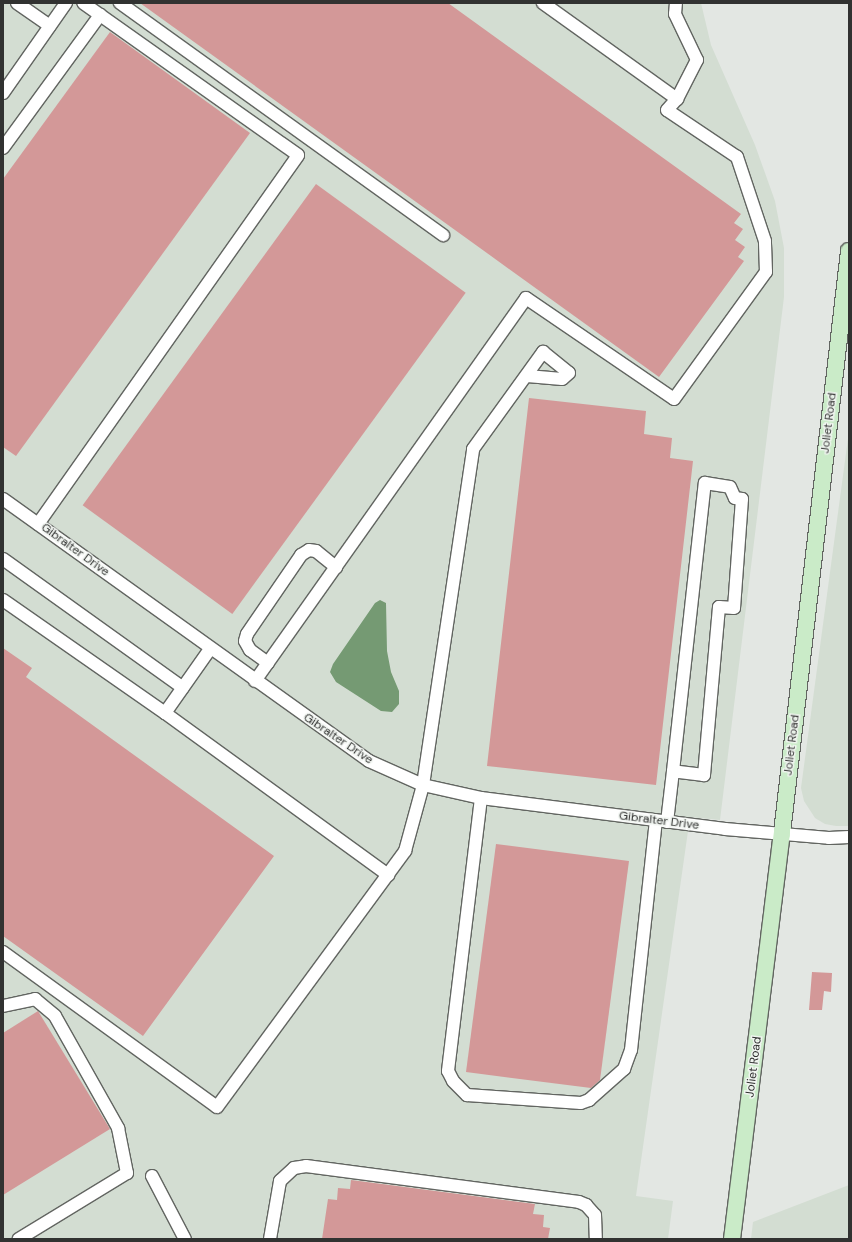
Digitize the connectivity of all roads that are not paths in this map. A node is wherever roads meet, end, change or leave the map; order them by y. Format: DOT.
graph roads {
  1 [pos="17,3"];
  2 [pos="66,3"];
  3 [pos="83,3"];
  4 [pos="120,3"];
  5 [pos="542,3"];
  6 [pos="676,3"];
  7 [pos="100,15"];
  8 [pos="50,26"];
  9 [pos="3,93"];
  10 [pos="677,99"];
  11 [pos="3,148"];
  12 [pos="442,235"];
  13 [pos="849,251"];
  14 [pos="526,376"];
  15 [pos="3,499"];
  16 [pos="38,524"];
  17 [pos="3,558"];
  18 [pos="336,567"];
  19 [pos="3,600"];
  20 [pos="210,650"];
  21 [pos="268,663"];
  22 [pos="255,681"];
  23 [pos="183,688"];
  24 [pos="165,713"];
  25 [pos="673,771"];
  26 [pos="423,785"];
  27 [pos="480,798"];
  28 [pos="662,821"];
  29 [pos="782,833"];
  30 [pos="849,837"];
  31 [pos="388,875"];
  32 [pos="3,952"];
  33 [pos="3,1006"];
  34 [pos="152,1176"];
  35 [pos="19,1239"];
  36 [pos="185,1239"];
  37 [pos="270,1239"];
  38 [pos="596,1239"];
  39 [pos="732,1239"];
  1 -- 8 [label="street"];
  2 -- 8 [label="street"];
  3 -- 7 [label="street"];
  4 -- 12 [label="street"];
  5 -- 10 [label="street"];
  6 -- 10 [label="street"];
  7 -- 11 [label="street"];
  7 -- 16 [label="street"];
  8 -- 9 [label="street"];
  10 -- 18 [label="street"];
  13 -- 29 [label="main road, Joliet Road"];
  14 -- 26 [label="street"];
  15 -- 16 [label="street, Gibralter Drive"];
  16 -- 20 [label="street, Gibralter Drive"];
  17 -- 23 [label="street"];
  18 -- 21 [label="street"];
  18 -- 21 [label="street"];
  19 -- 24 [label="street"];
  20 -- 22 [label="street, Gibralter Drive"];
  20 -- 23 [label="street"];
  21 -- 22 [label="street"];
  22 -- 26 [label="street, Gibralter Drive"];
  23 -- 24 [label="street"];
  24 -- 31 [label="street"];
  25 -- 25 [label="street"];
  25 -- 28 [label="street"];
  26 -- 27 [label="street, Gibralter Drive"];
  26 -- 31 [label="street"];
  27 -- 28 [label="street, Gibralter Drive"];
  27 -- 28 [label="street"];
  28 -- 29 [label="street, Gibralter Drive"];
  29 -- 30 [label="street, Gibralter Drive"];
  29 -- 39 [label="main road, Joliet Road"];
  31 -- 32 [label="street"];
  33 -- 35 [label="street"];
  34 -- 36 [label="street"];
  37 -- 38 [label="street"];
}
